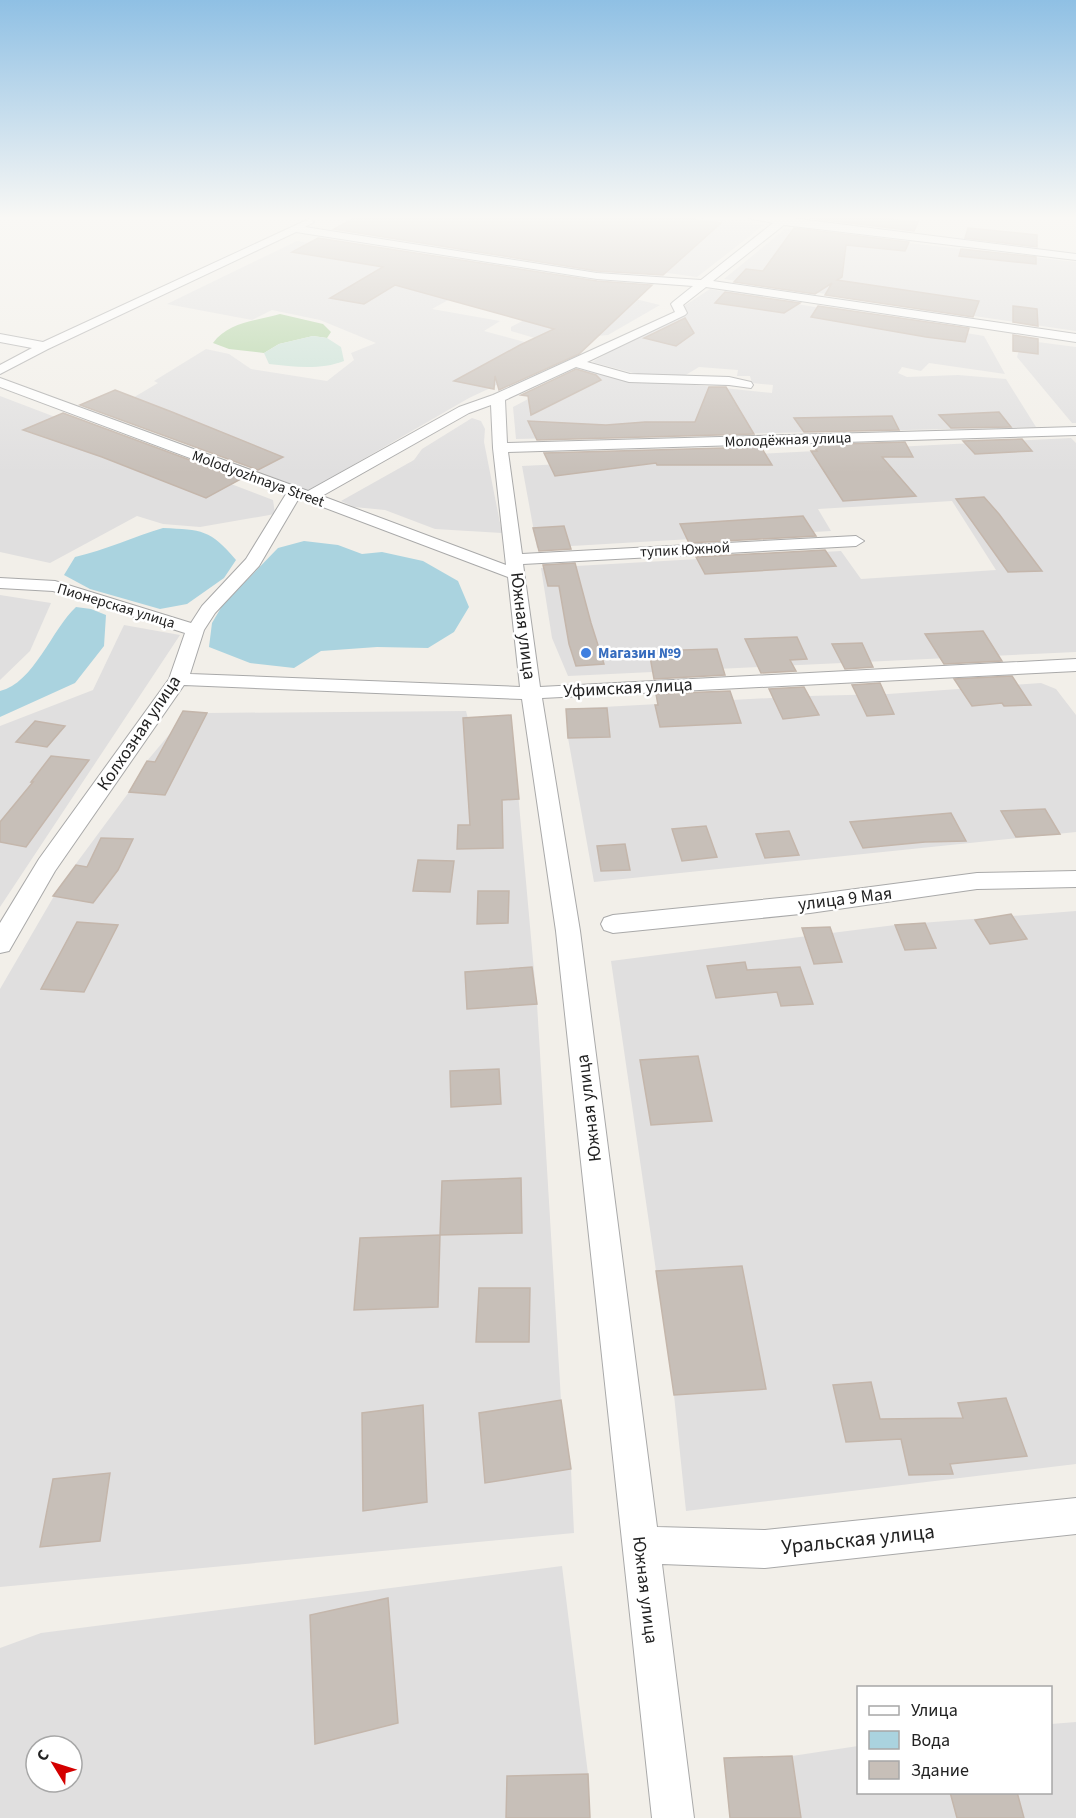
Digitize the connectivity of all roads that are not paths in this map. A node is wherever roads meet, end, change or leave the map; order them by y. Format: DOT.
graph roads {
  1 [pos="133,303"];
  2 [pos="678,303"];
  3 [pos="837,303"];
  4 [pos="0,338"];
  5 [pos="1076,338"];
  6 [pos="44,346"];
  7 [pos="574,363"];
  8 [pos="0,370"];
  9 [pos="0,382"];
  10 [pos="746,385"];
  11 [pos="498,398"];
  12 [pos="1076,431"];
  13 [pos="500,448"];
  14 [pos="301,495"];
  15 [pos="856,541"];
  16 [pos="515,566"];
  17 [pos="0,584"];
  18 [pos="195,630"];
  19 [pos="1076,665"];
  20 [pos="179,679"];
  21 [pos="531,693"];
  22 [pos="1076,879"];
  23 [pos="613,924"];
  24 [pos="0,944"];
  25 [pos="1076,1516"];
  26 [pos="639,1545"];
  27 [pos="673,1818"];
  1 -- 6 [label="street"];
  2 -- 7 [label="street"];
  3 -- 5 [label="street"];
  4 -- 6 [label="street"];
  6 -- 8 [label="street"];
  7 -- 10 [label="street"];
  7 -- 11 [label="street"];
  9 -- 14 [label="street, Molodyozhnaya Street"];
  11 -- 13 [label="street, Южная улица"];
  11 -- 14 [label="street"];
  12 -- 13 [label="street, Молодёжная улица"];
  13 -- 16 [label="street, Южная улица"];
  14 -- 16 [label="street, Molodyozhnaya Street"];
  14 -- 18 [label="street, Колхозная улица"];
  15 -- 16 [label="street, тупик Южной"];
  16 -- 21 [label="street, Южная улица"];
  17 -- 18 [label="street, Пионерская улица"];
  18 -- 20 [label="street, Колхозная улица"];
  19 -- 21 [label="street, Уфимская улица"];
  20 -- 21 [label="street, Уфимская улица"];
  20 -- 24 [label="street, Колхозная улица"];
  21 -- 26 [label="street, Южная улица"];
  22 -- 23 [label="street, улица 9 Мая"];
  25 -- 26 [label="street, Уральская улица"];
  26 -- 27 [label="street, Южная улица"];
}
